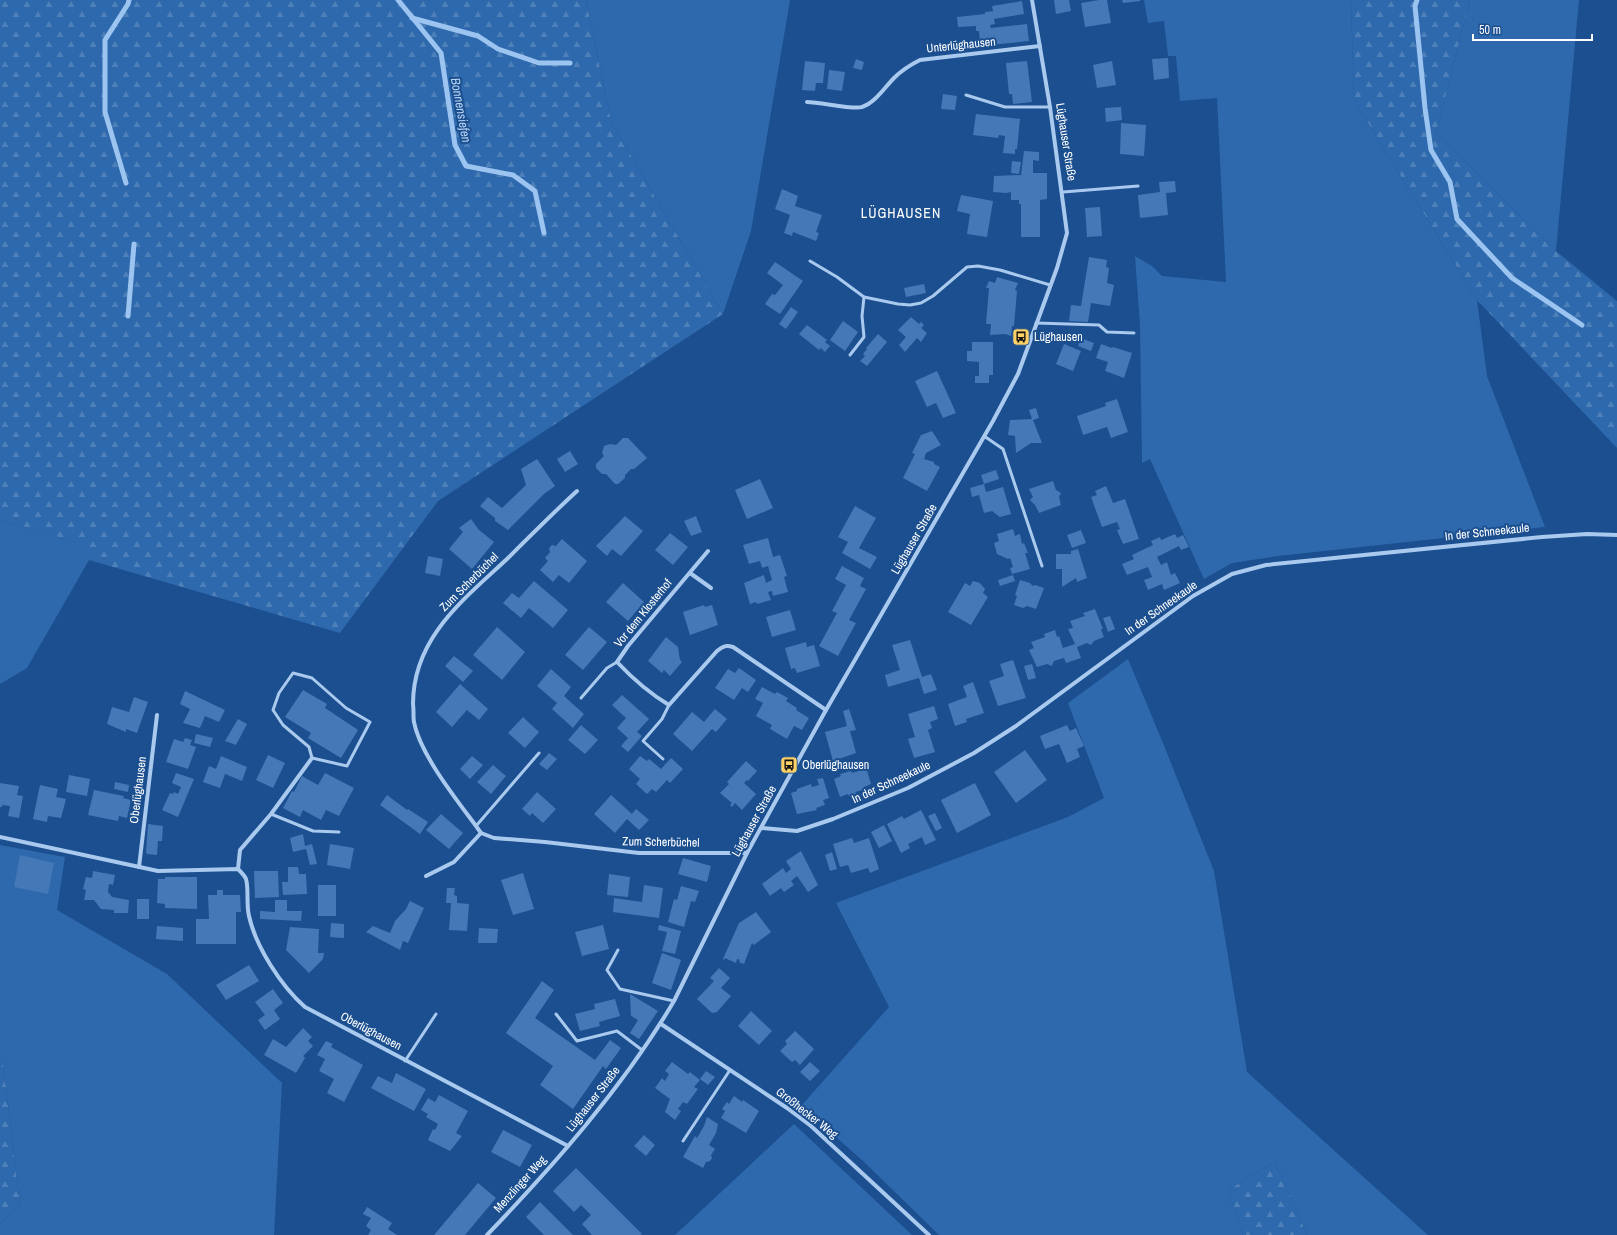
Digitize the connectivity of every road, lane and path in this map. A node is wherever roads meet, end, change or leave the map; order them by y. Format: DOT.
graph roads {
  1 [pos="1032,0"];
  2 [pos="1040,46"];
  3 [pos="966,95"];
  4 [pos="807,102"];
  5 [pos="1050,107"];
  6 [pos="1138,186"];
  7 [pos="1063,192"];
  8 [pos="810,262"];
  9 [pos="1050,285"];
  10 [pos="864,297"];
  11 [pos="1036,323"];
  12 [pos="1134,333"];
  13 [pos="850,355"];
  14 [pos="984,436"];
  15 [pos="576,491"];
  16 [pos="1617,535"];
  17 [pos="708,551"];
  18 [pos="1042,566"];
  19 [pos="690,573"];
  20 [pos="711,588"];
  21 [pos="618,662"];
  22 [pos="580,698"];
  23 [pos="669,705"];
  24 [pos="826,710"];
  25 [pos="158,715"];
  26 [pos="539,753"];
  27 [pos="312,758"];
  28 [pos="663,759"];
  29 [pos="271,814"];
  30 [pos="476,826"];
  31 [pos="762,828"];
  32 [pos="339,832"];
  33 [pos="481,833"];
  34 [pos="0,837"];
  35 [pos="747,853"];
  36 [pos="139,867"];
  37 [pos="238,869"];
  38 [pos="426,876"];
  39 [pos="618,950"];
  40 [pos="674,1001"];
  41 [pos="436,1014"];
  42 [pos="556,1014"];
  43 [pos="661,1024"];
  44 [pos="642,1050"];
  45 [pos="405,1061"];
  46 [pos="730,1070"];
  47 [pos="683,1141"];
  48 [pos="568,1146"];
  49 [pos="487,1235"];
  50 [pos="929,1235"];
  1 -- 2 [label="street, Lüghauser Straße"];
  2 -- 4 [label="street, Unterlüghausen"];
  2 -- 5 [label="street, Lüghauser Straße"];
  3 -- 5 [label="lane"];
  5 -- 7 [label="street, Lüghauser Straße"];
  6 -- 7 [label="lane"];
  7 -- 9 [label="street, Lüghauser Straße"];
  8 -- 10 [label="lane"];
  9 -- 10 [label="lane"];
  9 -- 11 [label="street, Lüghauser Straße"];
  10 -- 13 [label="lane"];
  11 -- 12 [label="lane"];
  11 -- 14 [label="street, Lüghauser Straße"];
  14 -- 18 [label="lane"];
  14 -- 24 [label="street, Lüghauser Straße"];
  15 -- 30 [label="street, Zum Scherbüchel"];
  16 -- 31 [label="street, In der Schneekaule"];
  17 -- 19 [label="street, Vor dem Klosterhof"];
  19 -- 20 [label="street"];
  19 -- 21 [label="street, Vor dem Klosterhof"];
  21 -- 22 [label="lane"];
  21 -- 23 [label="street, Vor dem Klosterhof"];
  23 -- 24 [label="street"];
  23 -- 28 [label="lane"];
  24 -- 31 [label="street, Lüghauser Straße"];
  25 -- 36 [label="street, Oberlüghausen"];
  26 -- 30 [label="lane"];
  27 -- 27 [label="lane"];
  27 -- 29 [label="street"];
  29 -- 32 [label="lane"];
  29 -- 37 [label="street"];
  30 -- 33 [label="street, Zum Scherbüchel"];
  31 -- 35 [label="street, Lüghauser Straße"];
  33 -- 35 [label="street, Zum Scherbüchel"];
  33 -- 38 [label="street"];
  34 -- 36 [label="street"];
  35 -- 40 [label="street, Lüghauser Straße"];
  36 -- 37 [label="street"];
  37 -- 45 [label="street, Oberlüghausen"];
  39 -- 40 [label="lane"];
  40 -- 43 [label="street, Lüghauser Straße"];
  41 -- 45 [label="lane"];
  42 -- 44 [label="lane"];
  43 -- 44 [label="street, Lüghauser Straße"];
  43 -- 46 [label="street, Großhecker Weg"];
  44 -- 48 [label="street, Lüghauser Straße"];
  45 -- 48 [label="street, Oberlüghausen"];
  46 -- 47 [label="lane"];
  46 -- 50 [label="street, Großhecker Weg"];
  48 -- 49 [label="street, Menzlinger Weg"];
}
